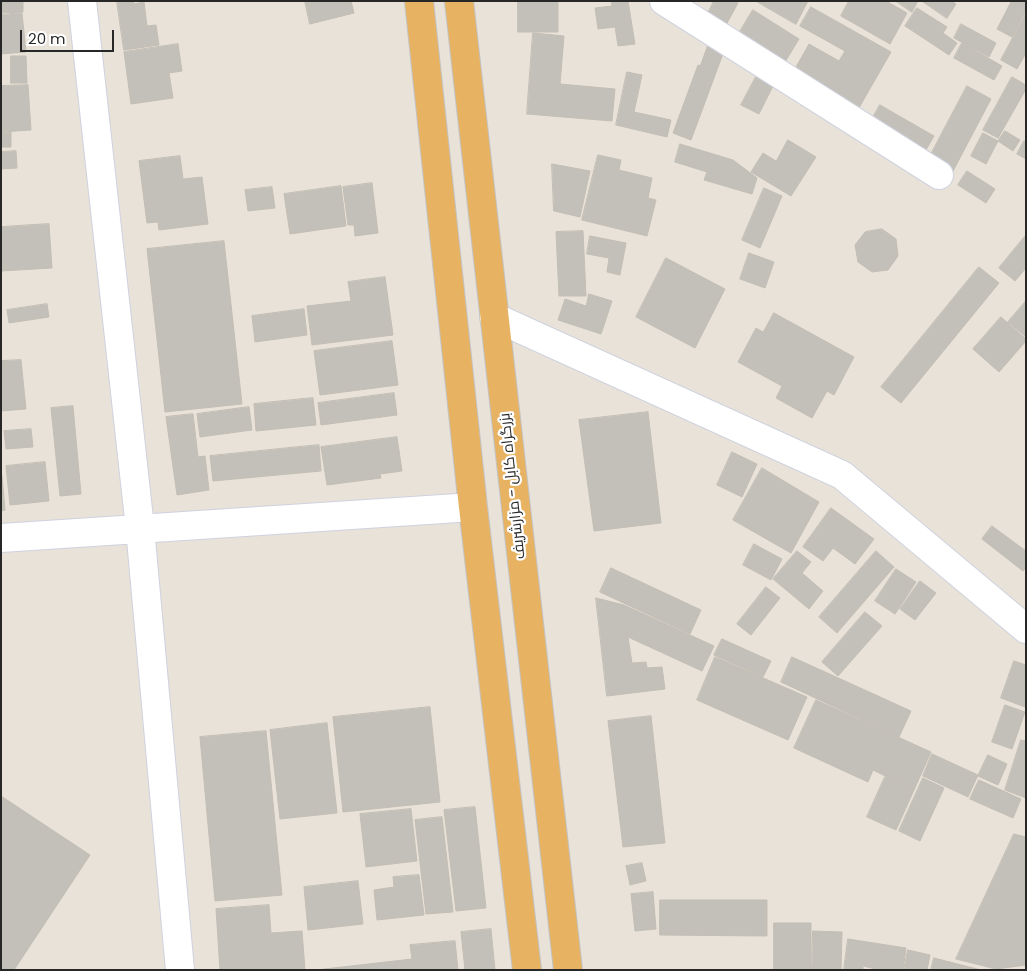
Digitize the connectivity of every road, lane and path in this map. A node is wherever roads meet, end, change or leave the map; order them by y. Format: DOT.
graph roads {
  1 [pos="82,1"];
  2 [pos="419,1"];
  3 [pos="459,1"];
  4 [pos="664,1"];
  5 [pos="939,175"];
  6 [pos="494,317"];
  7 [pos="473,507"];
  8 [pos="140,528"];
  9 [pos="1,538"];
  10 [pos="1026,629"];
  11 [pos="180,970"];
  12 [pos="528,970"];
  13 [pos="568,970"];
  1 -- 8 [label="street"];
  2 -- 7 [label="highway"];
  3 -- 6 [label="highway, بزرگراه کابل - مزارشریف"];
  4 -- 5 [label="street"];
  6 -- 10 [label="street"];
  6 -- 13 [label="highway, بزرگراه کابل - مزارشریف"];
  7 -- 8 [label="street"];
  7 -- 12 [label="highway"];
  8 -- 9 [label="street"];
  8 -- 11 [label="street"];
}
